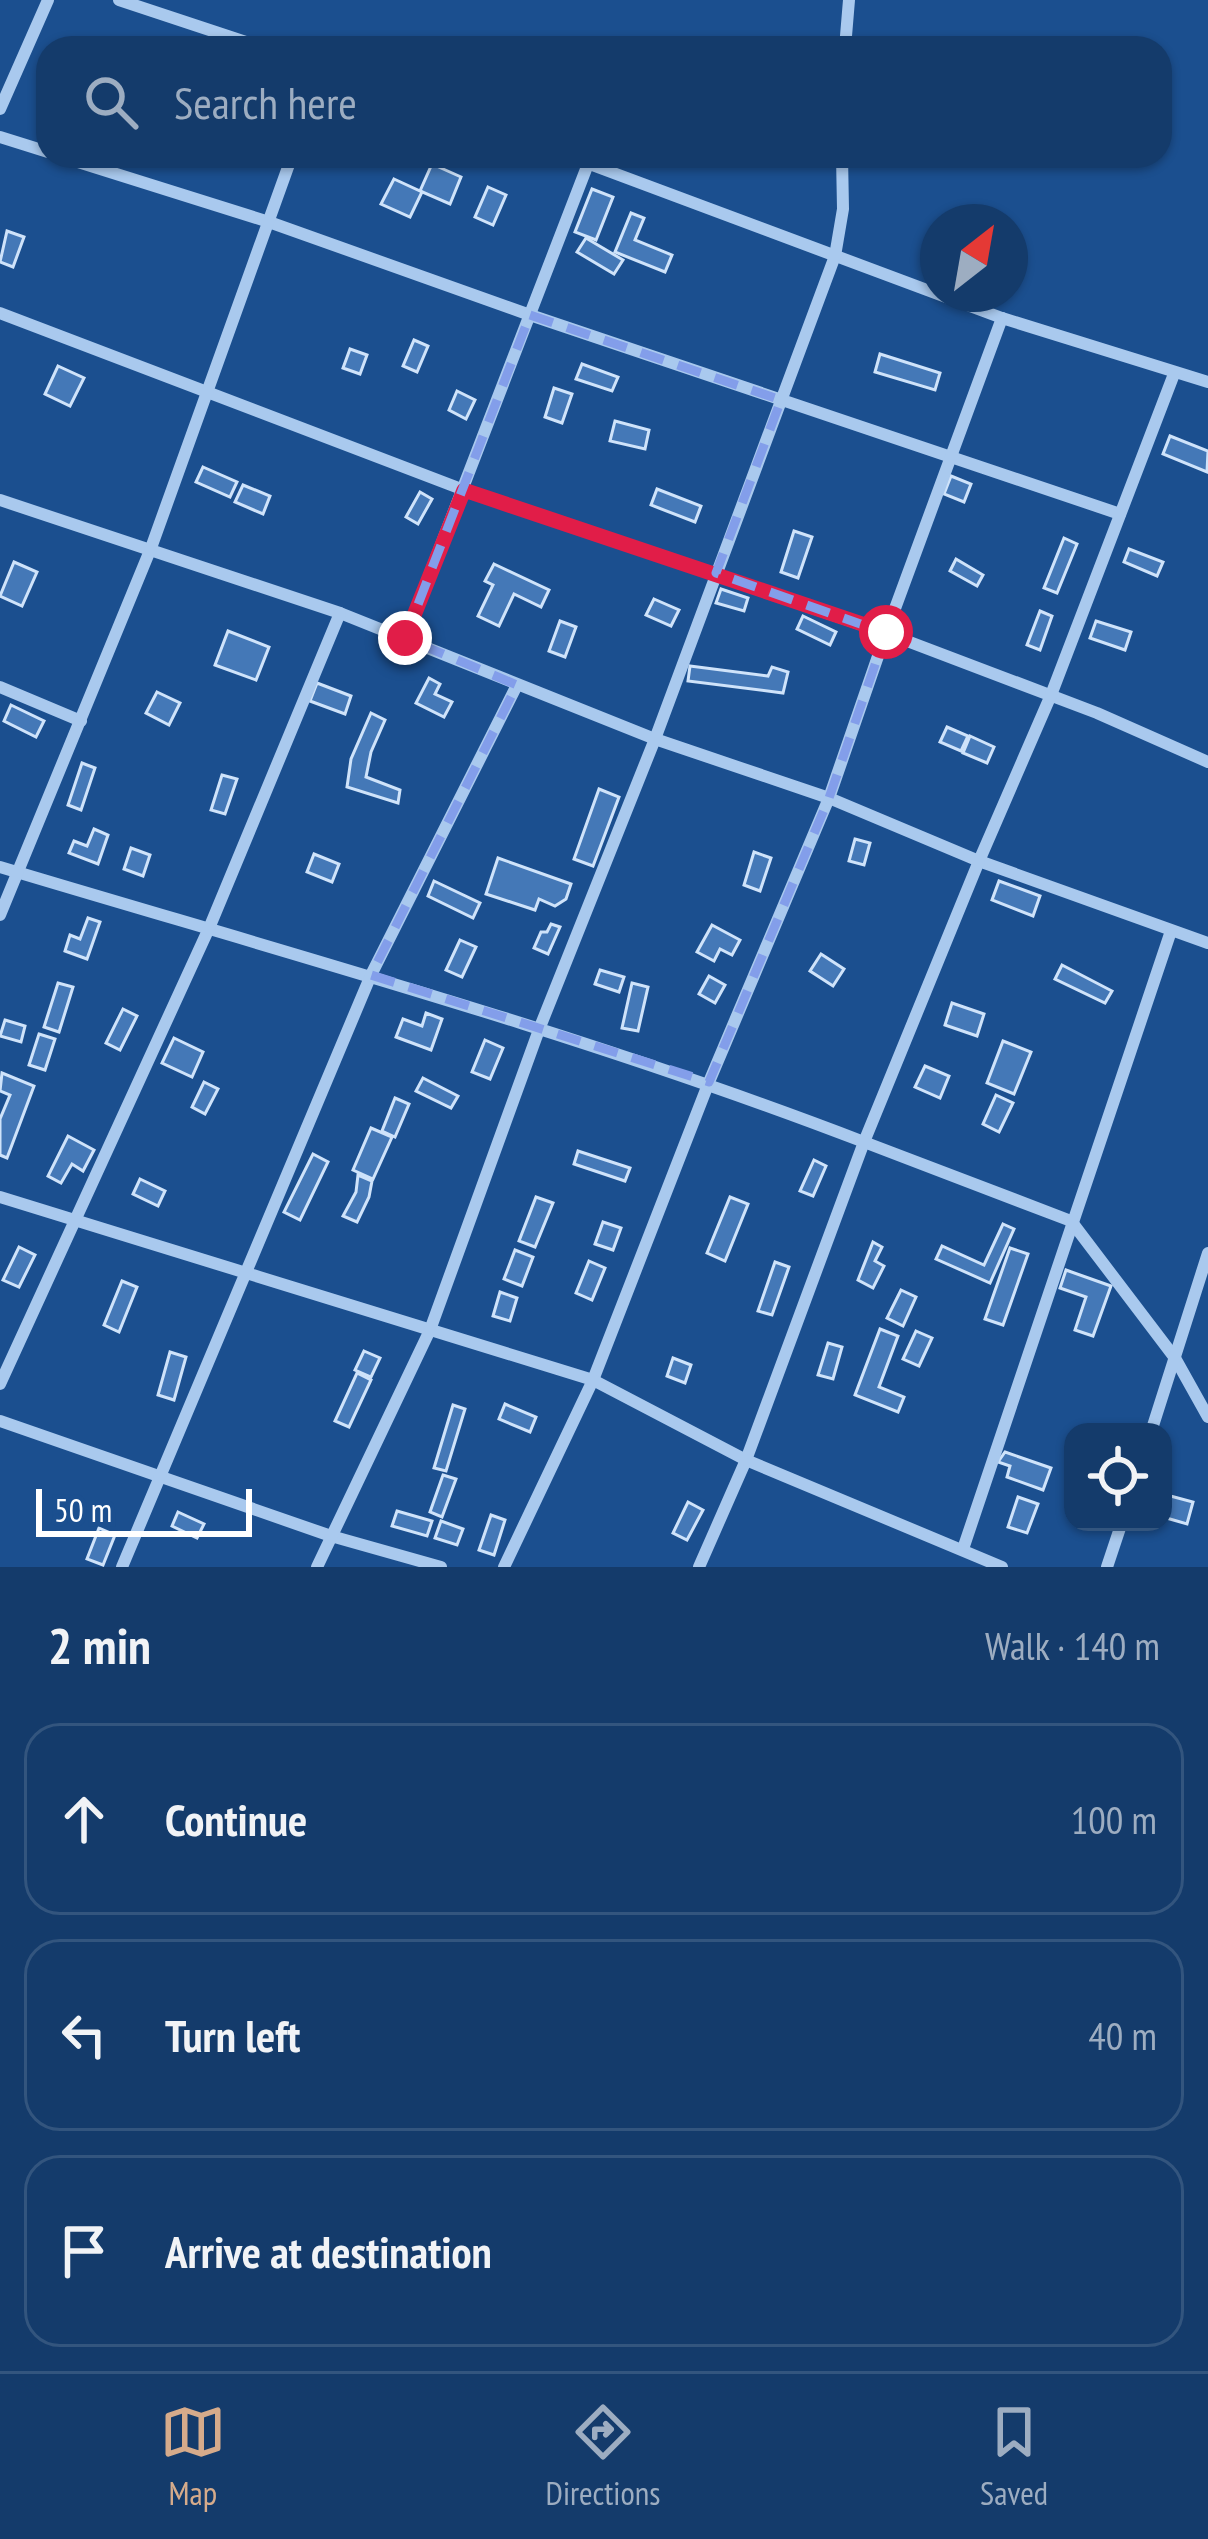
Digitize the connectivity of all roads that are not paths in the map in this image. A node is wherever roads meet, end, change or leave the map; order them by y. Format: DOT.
graph roads {
  1 [pos="48,0"];
  2 [pos="119,0"];
  3 [pos="849,0"];
  4 [pos="228,36"];
  5 [pos="846,36"];
  6 [pos="0,109"];
  7 [pos="0,137"];
  8 [pos="36,148"];
  9 [pos="97,168"];
  10 [pos="288,168"];
  11 [pos="586,168"];
  12 [pos="599,168"];
  13 [pos="842,168"];
  14 [pos="269,222"];
  15 [pos="835,256"];
  16 [pos="0,313"];
  17 [pos="530,316"];
  18 [pos="1002,318"];
  19 [pos="1174,374"];
  20 [pos="1208,382"];
  21 [pos="209,392"];
  22 [pos="781,400"];
  23 [pos="951,457"];
  24 [pos="464,490"];
  25 [pos="0,500"];
  26 [pos="1120,514"];
  27 [pos="151,548"];
  28 [pos="716,573"];
  29 [pos="340,613"];
  30 [pos="886,632"];
  31 [pos="405,638"];
  32 [pos="517,685"];
  33 [pos="0,687"];
  34 [pos="1051,695"];
  35 [pos="81,721"];
  36 [pos="655,739"];
  37 [pos="1208,762"];
  38 [pos="829,798"];
  39 [pos="980,861"];
  40 [pos="0,867"];
  41 [pos="19,873"];
  42 [pos="0,915"];
  43 [pos="210,926"];
  44 [pos="1171,931"];
  45 [pos="1208,943"];
  46 [pos="371,975"];
  47 [pos="540,1028"];
  48 [pos="709,1082"];
  49 [pos="864,1142"];
  50 [pos="0,1197"];
  51 [pos="73,1220"];
  52 [pos="1071,1220"];
  53 [pos="1208,1253"];
  54 [pos="247,1274"];
  55 [pos="430,1330"];
  56 [pos="1175,1358"];
  57 [pos="593,1380"];
  58 [pos="0,1384"];
  59 [pos="1208,1417"];
  60 [pos="0,1420"];
  61 [pos="1154,1423"];
  62 [pos="746,1460"];
  63 [pos="160,1473"];
  64 [pos="1119,1531"];
  65 [pos="331,1536"];
  66 [pos="963,1549"];
  67 [pos="122,1567"];
  68 [pos="317,1567"];
  69 [pos="441,1567"];
  70 [pos="504,1567"];
  71 [pos="699,1567"];
  72 [pos="1002,1567"];
  73 [pos="1107,1567"];
  1 -- 6 [label="street"];
  2 -- 4 [label="street"];
  3 -- 5 [label="street"];
  7 -- 8 [label="street"];
  9 -- 14 [label="street"];
  10 -- 14 [label="street"];
  11 -- 17 [label="street"];
  12 -- 15 [label="street"];
  13 -- 15 [label="street"];
  14 -- 17 [label="street"];
  14 -- 21 [label="street"];
  15 -- 18 [label="street"];
  15 -- 22 [label="street"];
  16 -- 21 [label="street"];
  17 -- 22 [label="street"];
  17 -- 24 [label="street"];
  18 -- 19 [label="street"];
  18 -- 23 [label="street"];
  19 -- 20 [label="street"];
  19 -- 26 [label="street"];
  21 -- 24 [label="street"];
  21 -- 27 [label="street"];
  22 -- 23 [label="street"];
  22 -- 28 [label="street"];
  23 -- 26 [label="street"];
  23 -- 30 [label="street"];
  24 -- 28 [label="street"];
  24 -- 31 [label="street"];
  25 -- 27 [label="street"];
  26 -- 34 [label="street"];
  27 -- 29 [label="street"];
  27 -- 35 [label="street"];
  28 -- 30 [label="street"];
  28 -- 36 [label="street"];
  29 -- 31 [label="street"];
  29 -- 43 [label="street"];
  30 -- 34 [label="street"];
  30 -- 38 [label="street"];
  31 -- 32 [label="street"];
  32 -- 36 [label="street"];
  32 -- 46 [label="street"];
  33 -- 35 [label="street"];
  34 -- 37 [label="street"];
  34 -- 39 [label="street"];
  35 -- 41 [label="street"];
  36 -- 38 [label="street"];
  36 -- 47 [label="street"];
  38 -- 39 [label="street"];
  38 -- 48 [label="street"];
  39 -- 44 [label="street"];
  39 -- 49 [label="street"];
  40 -- 41 [label="street"];
  41 -- 42 [label="street"];
  41 -- 43 [label="street"];
  43 -- 46 [label="street"];
  43 -- 51 [label="street"];
  44 -- 45 [label="street"];
  44 -- 52 [label="street"];
  46 -- 47 [label="street"];
  46 -- 54 [label="street"];
  47 -- 48 [label="street"];
  47 -- 55 [label="street"];
  48 -- 49 [label="street"];
  48 -- 57 [label="street"];
  49 -- 52 [label="street"];
  49 -- 62 [label="street"];
  50 -- 51 [label="street"];
  51 -- 54 [label="street"];
  51 -- 58 [label="street"];
  52 -- 56 [label="street"];
  52 -- 66 [label="street"];
  53 -- 56 [label="street"];
  54 -- 55 [label="street"];
  54 -- 63 [label="street"];
  55 -- 57 [label="street"];
  55 -- 65 [label="street"];
  56 -- 59 [label="street"];
  56 -- 61 [label="street"];
  57 -- 62 [label="street"];
  57 -- 70 [label="street"];
  60 -- 63 [label="street"];
  62 -- 66 [label="street"];
  62 -- 71 [label="street"];
  63 -- 65 [label="street"];
  63 -- 67 [label="street"];
  64 -- 73 [label="street"];
  65 -- 68 [label="street"];
  65 -- 69 [label="street"];
  66 -- 72 [label="street"];
}
